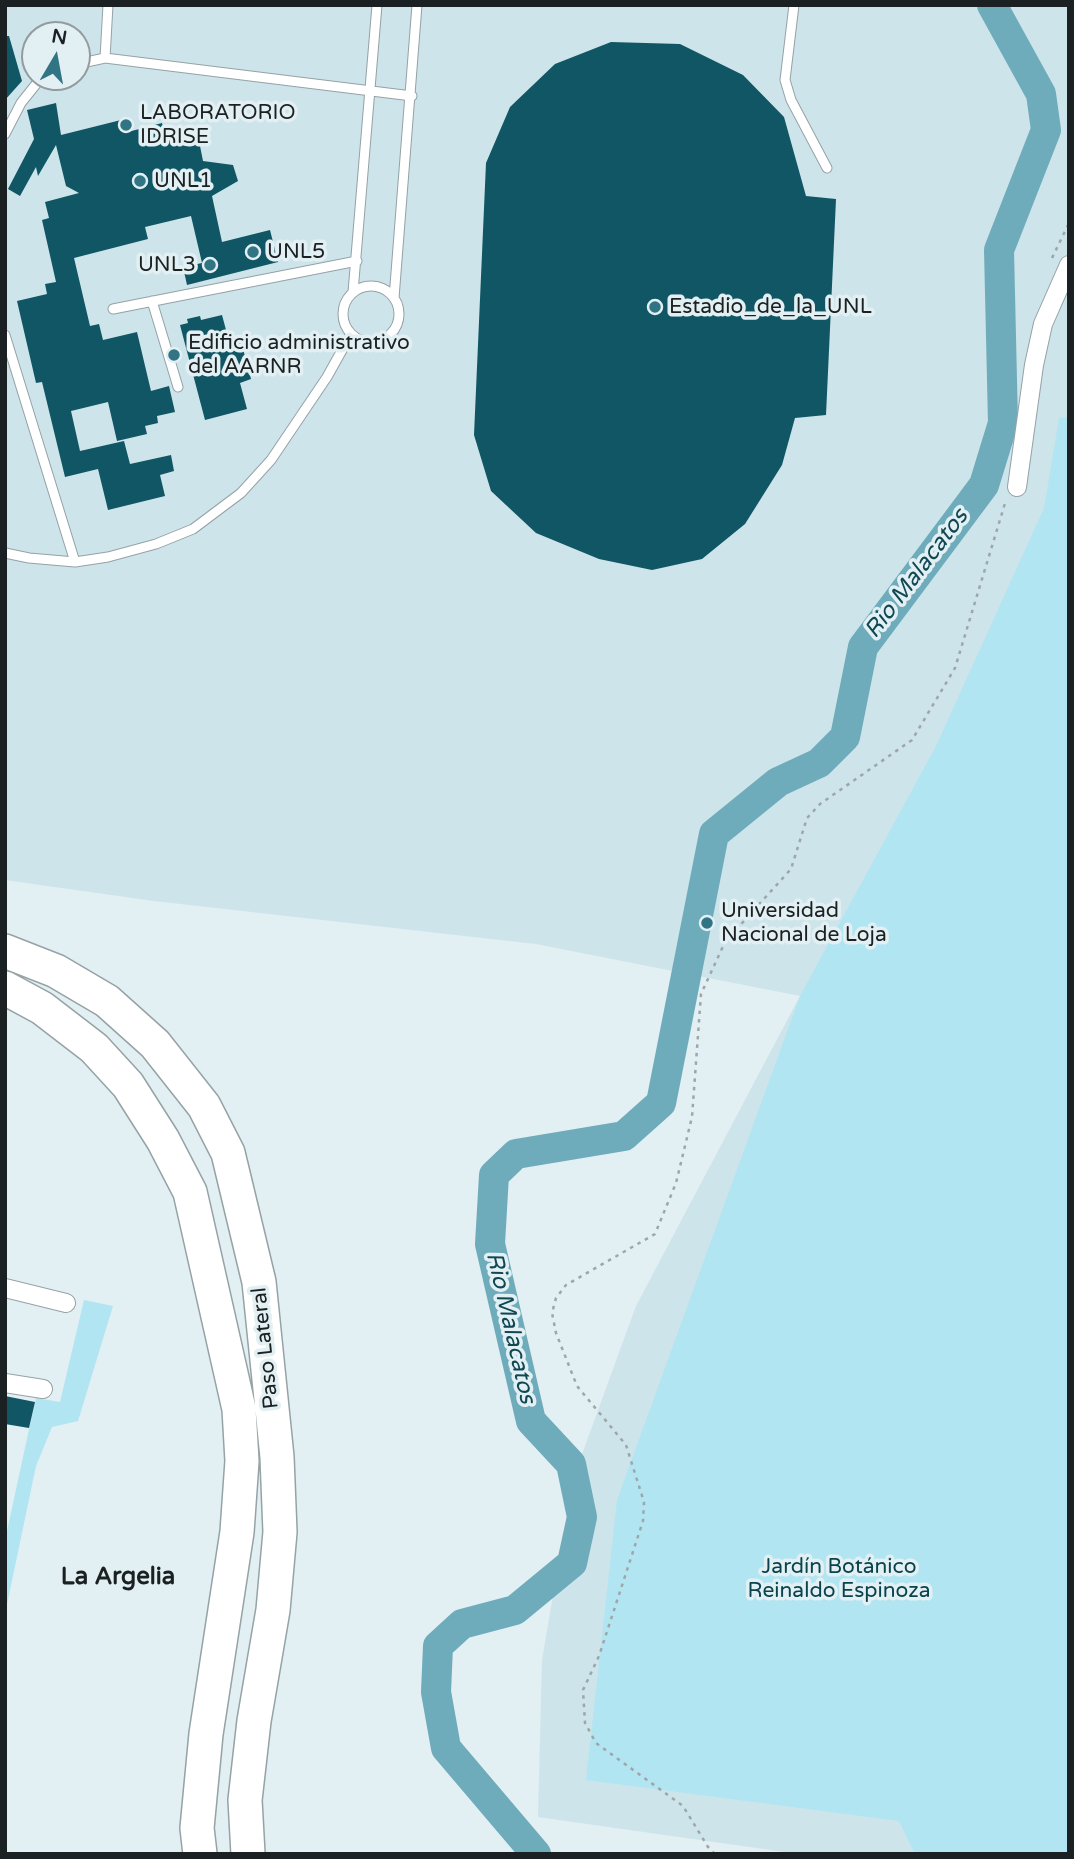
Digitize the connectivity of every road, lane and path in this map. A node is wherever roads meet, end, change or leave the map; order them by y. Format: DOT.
graph roads {
  1 [pos="108,5"];
  2 [pos="377,5"];
  3 [pos="417,5"];
  4 [pos="794,5"];
  5 [pos="105,58"];
  6 [pos="91,61"];
  7 [pos="31,91"];
  8 [pos="372,91"];
  9 [pos="412,96"];
  10 [pos="5,134"];
  11 [pos="827,168"];
  12 [pos="1069,223"];
  13 [pos="357,261"];
  14 [pos="1050,261"];
  15 [pos="1069,265"];
  16 [pos="353,292"];
  17 [pos="394,298"];
  18 [pos="152,301"];
  19 [pos="113,309"];
  20 [pos="351,334"];
  21 [pos="5,335"];
  22 [pos="178,387"];
  23 [pos="1012,493"];
  24 [pos="5,552"];
  25 [pos="75,562"];
  26 [pos="5,951"];
  27 [pos="5,988"];
  28 [pos="5,1288"];
  29 [pos="66,1303"];
  30 [pos="5,1383"];
  31 [pos="43,1389"];
  32 [pos="200,1854"];
  33 [pos="248,1854"];
  34 [pos="715,1854"];
  1 -- 5 [label="lane"];
  2 -- 8 [label="lane"];
  3 -- 9 [label="lane"];
  4 -- 11 [label="lane"];
  5 -- 6 [label="lane"];
  5 -- 8 [label="lane"];
  7 -- 10 [label="lane"];
  8 -- 9 [label="lane"];
  8 -- 13 [label="lane"];
  9 -- 17 [label="lane"];
  12 -- 14 [label="path"];
  13 -- 16 [label="lane"];
  13 -- 18 [label="lane"];
  15 -- 23 [label="street"];
  16 -- 17 [label="lane"];
  16 -- 20 [label="lane"];
  17 -- 20 [label="lane"];
  18 -- 19 [label="lane"];
  18 -- 22 [label="lane"];
  20 -- 25 [label="lane"];
  21 -- 25 [label="lane"];
  23 -- 34 [label="path"];
  24 -- 25 [label="lane"];
  26 -- 33 [label="highway, Paso Lateral"];
  27 -- 32 [label="highway, Paso Lateral"];
  28 -- 29 [label="street"];
  30 -- 31 [label="street"];
}
